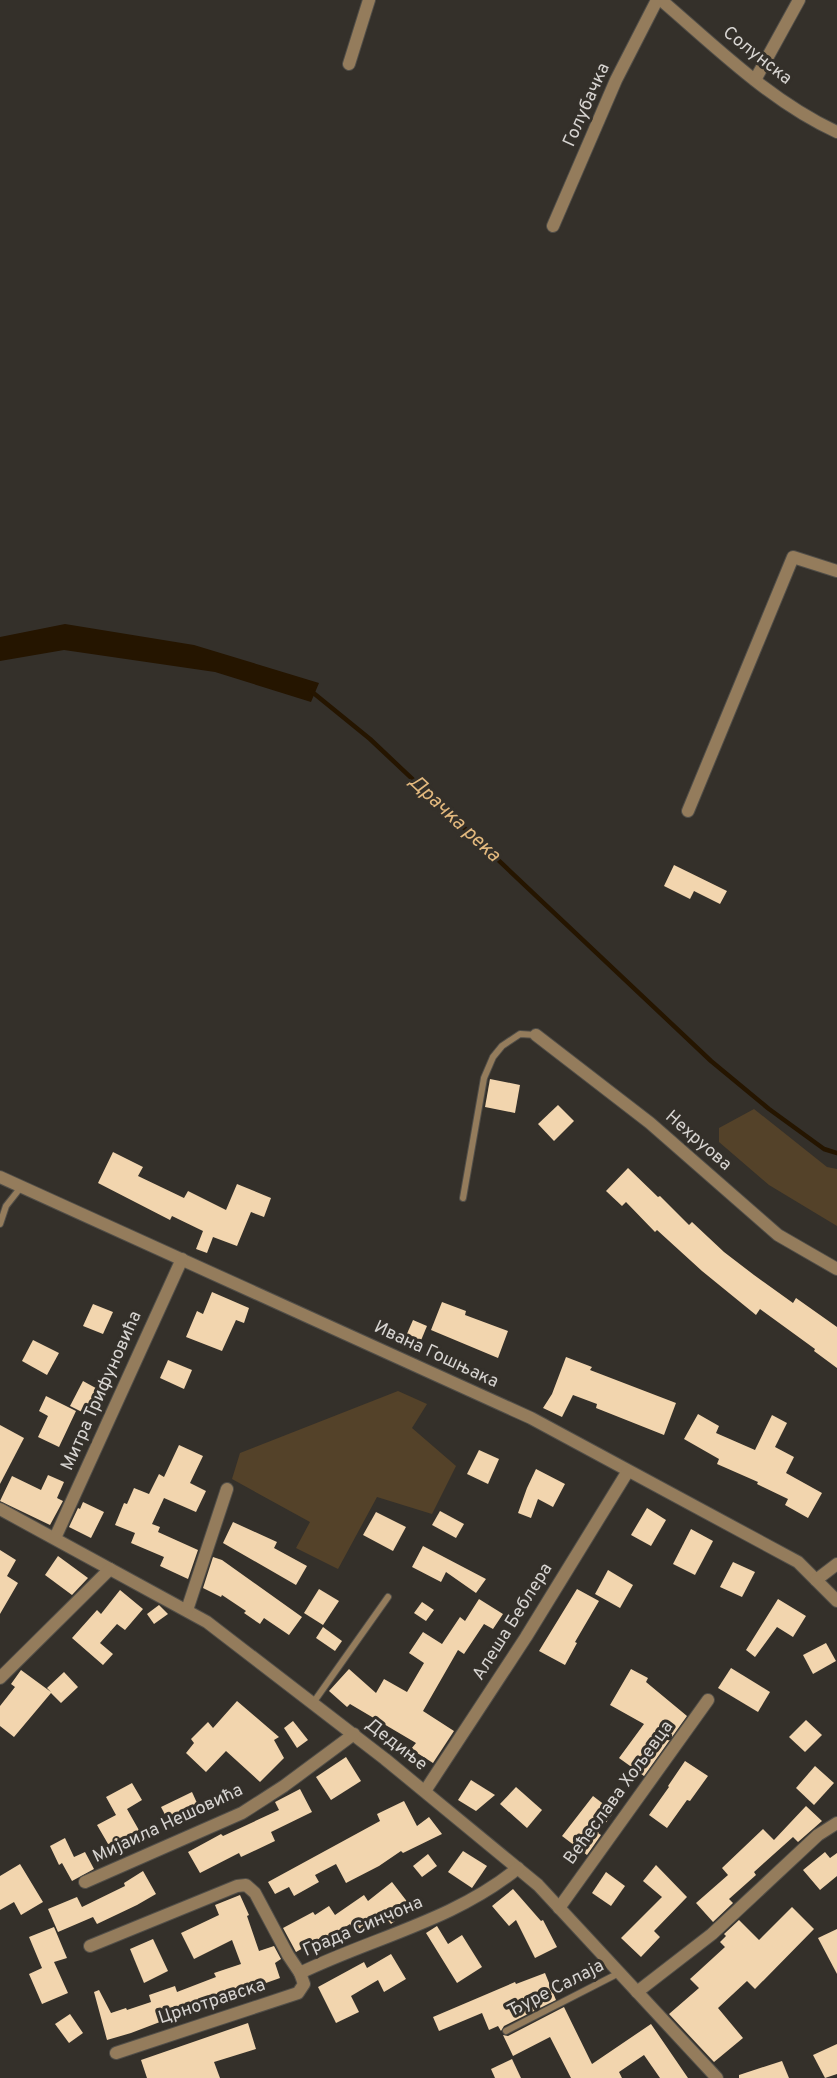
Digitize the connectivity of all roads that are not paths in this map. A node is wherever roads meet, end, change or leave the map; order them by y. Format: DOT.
graph roads {
  1 [pos="369,0"];
  2 [pos="657,0"];
  3 [pos="661,0"];
  4 [pos="799,0"];
  5 [pos="349,64"];
  6 [pos="755,80"];
  7 [pos="837,132"];
  8 [pos="553,226"];
  9 [pos="837,571"];
  10 [pos="688,811"];
  11 [pos="536,1035"];
  12 [pos="0,1178"];
  13 [pos="21,1186"];
  14 [pos="462,1198"];
  15 [pos="0,1224"];
  16 [pos="182,1259"];
  17 [pos="837,1269"];
  18 [pos="628,1471"];
  19 [pos="228,1489"];
  20 [pos="0,1509"];
  21 [pos="55,1538"];
  22 [pos="837,1564"];
  23 [pos="110,1569"];
  24 [pos="816,1580"];
  25 [pos="388,1597"];
  26 [pos="837,1601"];
  27 [pos="187,1610"];
  28 [pos="0,1678"];
  29 [pos="708,1700"];
  30 [pos="313,1703"];
  31 [pos="354,1734"];
  32 [pos="425,1791"];
  33 [pos="837,1823"];
  34 [pos="518,1868"];
  35 [pos="85,1882"];
  36 [pos="559,1908"];
  37 [pos="90,1946"];
  38 [pos="300,1973"];
  39 [pos="620,1973"];
  40 [pos="637,1992"];
  41 [pos="506,2031"];
  42 [pos="116,2053"];
  43 [pos="717,2078"];
  1 -- 5 [label="street"];
  2 -- 8 [label="street, Голубачка"];
  3 -- 6 [label="street, Солунска"];
  4 -- 6 [label="street"];
  6 -- 7 [label="street, Солунска"];
  9 -- 10 [label="street"];
  11 -- 14 [label="lane"];
  11 -- 17 [label="street, Нехруова"];
  12 -- 13 [label="street, Ивана Гошњака"];
  13 -- 15 [label="lane"];
  13 -- 16 [label="street, Ивана Гошњака"];
  16 -- 18 [label="street, Ивана Гошњака"];
  16 -- 21 [label="street, Митра Трифуновића"];
  18 -- 24 [label="street, Ивана Гошњака"];
  18 -- 32 [label="street, Алеша Беблера"];
  19 -- 27 [label="street"];
  20 -- 21 [label="street, Дедиње"];
  21 -- 23 [label="street, Дедиње"];
  22 -- 24 [label="street"];
  23 -- 27 [label="street, Дедиње"];
  23 -- 28 [label="street"];
  24 -- 26 [label="street, Ивана Гошњака"];
  25 -- 30 [label="lane"];
  27 -- 30 [label="street, Дедиње"];
  29 -- 36 [label="street, Већеслава Хољевца"];
  30 -- 31 [label="street, Дедиње"];
  31 -- 32 [label="street, Дедиње"];
  31 -- 35 [label="street, Мијаила Нешовића"];
  32 -- 34 [label="street, Дедиње"];
  33 -- 40 [label="street"];
  34 -- 36 [label="street, Дедиње"];
  34 -- 38 [label="street, Града Синчона"];
  36 -- 39 [label="street, Дедиње"];
  37 -- 38 [label="street, Града Синчона"];
  38 -- 42 [label="street, Црнотравска"];
  39 -- 40 [label="street, Дедиње"];
  39 -- 41 [label="lane, Ђуре Салаја"];
  40 -- 43 [label="street, Дедиње"];
}
